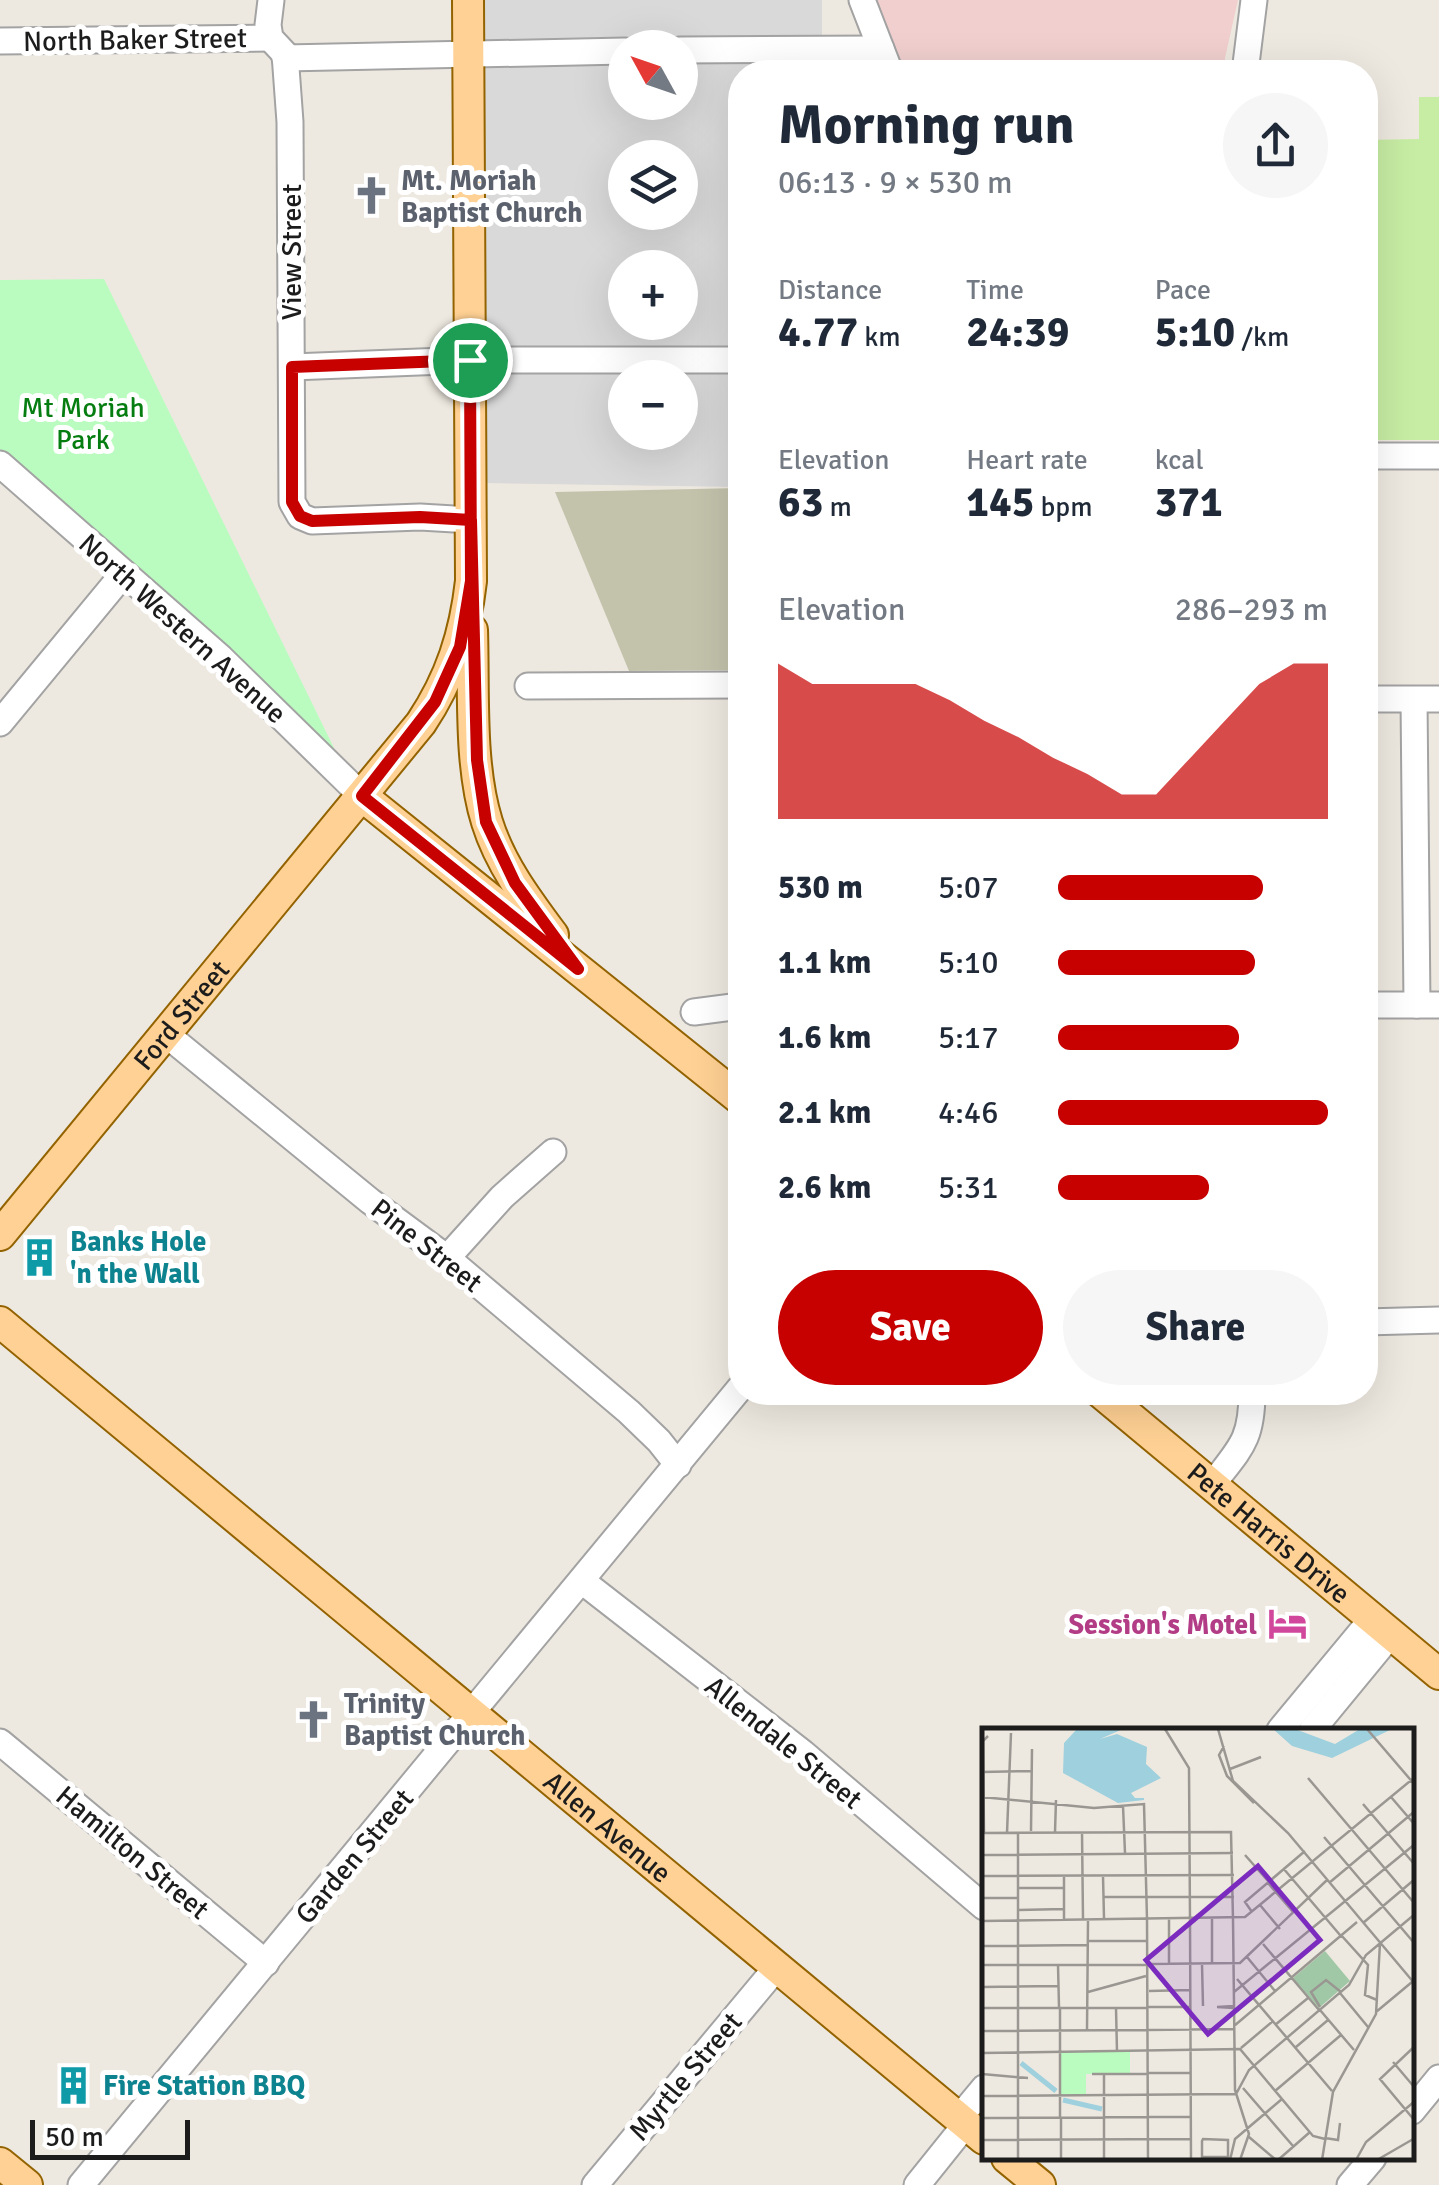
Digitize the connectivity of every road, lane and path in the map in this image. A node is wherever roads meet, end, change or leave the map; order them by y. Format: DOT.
graph roads {
  1 [pos="271,0"];
  2 [pos="468,0"];
  3 [pos="862,0"];
  4 [pos="1254,0"];
  5 [pos="0,40"];
  6 [pos="278,48"];
  7 [pos="608,51"];
  8 [pos="698,51"];
  9 [pos="469,52"];
  10 [pos="886,60"];
  11 [pos="1246,60"];
  12 [pos="470,360"];
  13 [pos="728,360"];
  14 [pos="292,367"];
  15 [pos="1378,456"];
  16 [pos="1439,456"];
  17 [pos="0,464"];
  18 [pos="471,520"];
  19 [pos="124,573"];
  20 [pos="471,581"];
  21 [pos="728,685"];
  22 [pos="528,686"];
  23 [pos="1378,699"];
  24 [pos="1426,700"];
  25 [pos="0,724"];
  26 [pos="362,796"];
  27 [pos="578,969"];
  28 [pos="1378,1005"];
  29 [pos="1428,1005"];
  30 [pos="728,1008"];
  31 [pos="694,1012"];
  32 [pos="167,1035"];
  33 [pos="728,1089"];
  34 [pos="553,1152"];
  35 [pos="0,1235"];
  36 [pos="447,1258"];
  37 [pos="1439,1320"];
  38 [pos="0,1322"];
  39 [pos="1378,1322"];
  40 [pos="728,1403"];
  41 [pos="1116,1405"];
  42 [pos="1252,1405"];
  43 [pos="678,1466"];
  44 [pos="1212,1485"];
  45 [pos="582,1581"];
  46 [pos="1381,1626"];
  47 [pos="1439,1674"];
  48 [pos="472,1713"];
  49 [pos="1282,1728"];
  50 [pos="1313,1728"];
  51 [pos="0,1742"];
  52 [pos="982,1905"];
  53 [pos="266,1963"];
  54 [pos="776,1967"];
  55 [pos="1439,2078"];
  56 [pos="982,2096"];
  57 [pos="1414,2109"];
  58 [pos="974,2128"];
  59 [pos="1009,2160"];
  60 [pos="1370,2160"];
  61 [pos="0,2162"];
  62 [pos="27,2185"];
  63 [pos="81,2185"];
  64 [pos="594,2185"];
  65 [pos="917,2185"];
  66 [pos="1040,2185"];
  67 [pos="1350,2185"];
  1 -- 6 [label="street, View Street"];
  2 -- 9 [label="main road"];
  3 -- 10 [label="street"];
  4 -- 11 [label="street"];
  5 -- 6 [label="street, North Baker Street"];
  6 -- 9 [label="street, North Baker Street"];
  6 -- 14 [label="street, View Street"];
  7 -- 9 [label="street, North Baker Street"];
  8 -- 10 [label="street"];
  9 -- 12 [label="main road"];
  12 -- 13 [label="street"];
  12 -- 14 [label="street"];
  12 -- 18 [label="main road"];
  14 -- 18 [label="street, View Street"];
  15 -- 16 [label="street"];
  17 -- 19 [label="street, North Western Avenue"];
  18 -- 20 [label="main road"];
  19 -- 25 [label="street"];
  19 -- 26 [label="street, North Western Avenue"];
  20 -- 26 [label="main road, Ford Street"];
  20 -- 27 [label="main road"];
  21 -- 22 [label="street"];
  23 -- 24 [label="street"];
  24 -- 29 [label="street"];
  26 -- 27 [label="main road"];
  26 -- 32 [label="main road, Ford Street"];
  27 -- 33 [label="main road"];
  28 -- 29 [label="street"];
  30 -- 31 [label="street"];
  32 -- 35 [label="main road, Ford Street"];
  32 -- 36 [label="street, Pine Street"];
  34 -- 36 [label="street"];
  36 -- 43 [label="street, Pine Street"];
  37 -- 39 [label="street"];
  38 -- 48 [label="main road, Allen Avenue"];
  40 -- 43 [label="street, Garden Street"];
  41 -- 44 [label="main road, Pete Harris Drive"];
  42 -- 44 [label="street"];
  43 -- 45 [label="street, Garden Street"];
  44 -- 46 [label="main road, Pete Harris Drive"];
  45 -- 48 [label="street, Garden Street"];
  45 -- 52 [label="street, Allendale Street"];
  46 -- 47 [label="main road, Pete Harris Drive"];
  46 -- 49 [label="street"];
  46 -- 50 [label="street"];
  48 -- 53 [label="street, Garden Street"];
  48 -- 54 [label="main road, Allen Avenue"];
  51 -- 53 [label="street, Hamilton Street"];
  53 -- 63 [label="street, Garden Street"];
  54 -- 58 [label="main road, Allen Avenue"];
  54 -- 64 [label="street, Myrtle Street"];
  55 -- 57 [label="street"];
  56 -- 58 [label="street"];
  58 -- 65 [label="street"];
  59 -- 66 [label="main road"];
  60 -- 67 [label="street"];
  61 -- 62 [label="main road"];
}
